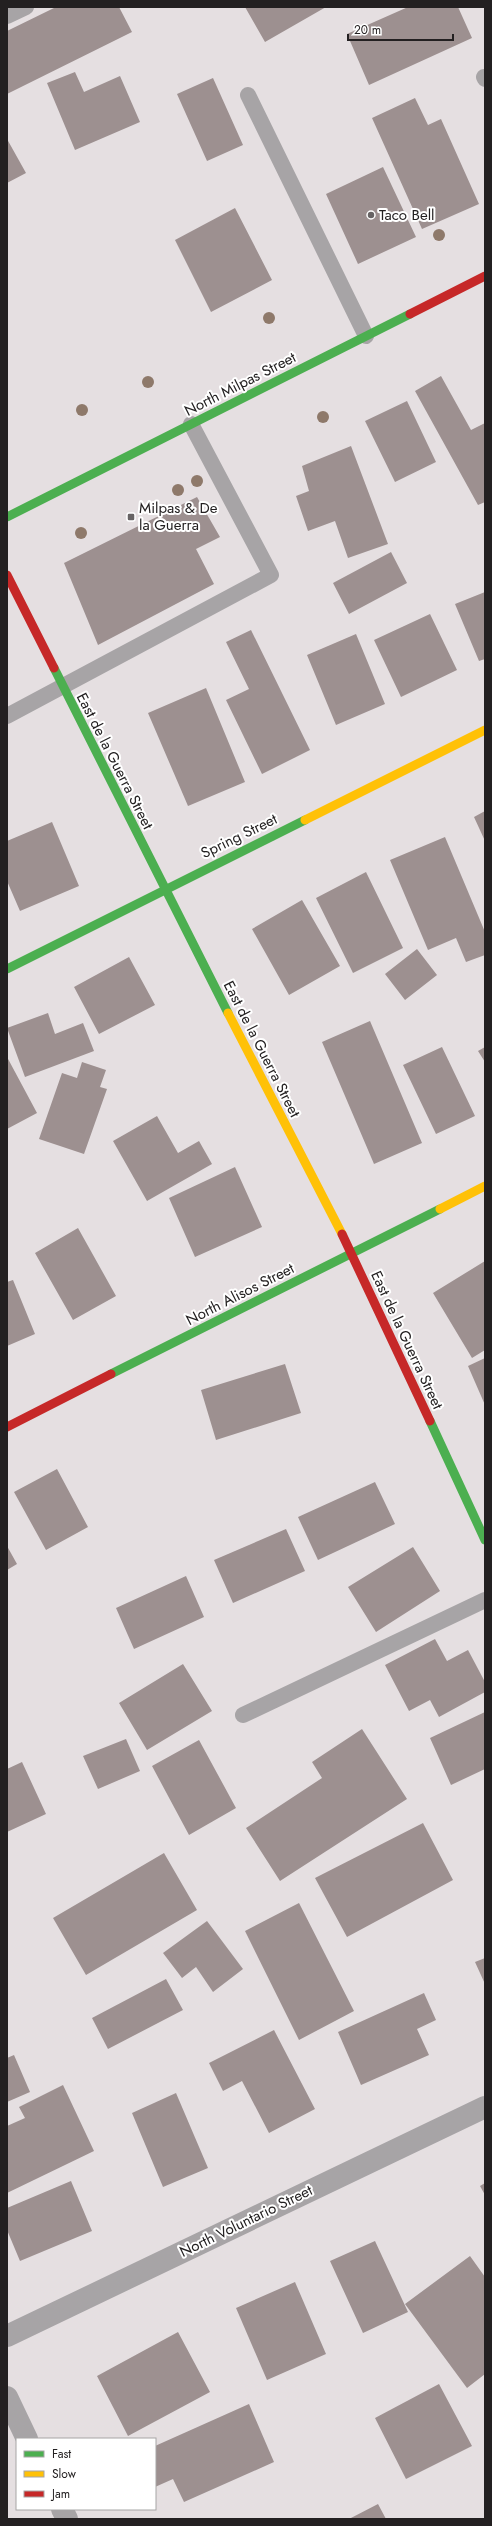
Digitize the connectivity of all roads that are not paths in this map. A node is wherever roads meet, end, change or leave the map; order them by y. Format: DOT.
graph roads {
  1 [pos="26,7"];
  2 [pos="7,16"];
  3 [pos="248,95"];
  4 [pos="485,276"];
  5 [pos="366,336"];
  6 [pos="191,424"];
  7 [pos="7,517"];
  8 [pos="7,575"];
  9 [pos="63,688"];
  10 [pos="7,716"];
  11 [pos="485,730"];
  12 [pos="164,889"];
  13 [pos="7,969"];
  14 [pos="485,1186"];
  15 [pos="352,1253"];
  16 [pos="7,1427"];
  17 [pos="485,1540"];
  18 [pos="485,1600"];
  19 [pos="242,1716"];
  20 [pos="485,2108"];
  21 [pos="7,2336"];
  22 [pos="7,2398"];
  23 [pos="27,2438"];
  24 [pos="62,2510"];
  25 [pos="67,2519"];
  1 -- 2 [label="lane"];
  3 -- 5 [label="lane"];
  4 -- 5 [label="street, North Milpas Street"];
  5 -- 6 [label="street, North Milpas Street"];
  6 -- 7 [label="street, North Milpas Street"];
  6 -- 9 [label="lane"];
  8 -- 9 [label="street, East de la Guerra Street"];
  9 -- 10 [label="lane"];
  9 -- 12 [label="street, East de la Guerra Street"];
  11 -- 12 [label="street, Spring Street"];
  12 -- 13 [label="street, Spring Street"];
  12 -- 15 [label="street, East de la Guerra Street"];
  14 -- 15 [label="street, North Alisos Street"];
  15 -- 16 [label="street, North Alisos Street"];
  15 -- 17 [label="street, East de la Guerra Street"];
  18 -- 19 [label="lane"];
  20 -- 21 [label="street, North Voluntario Street"];
  22 -- 23 [label="street"];
  24 -- 25 [label="street"];
}
